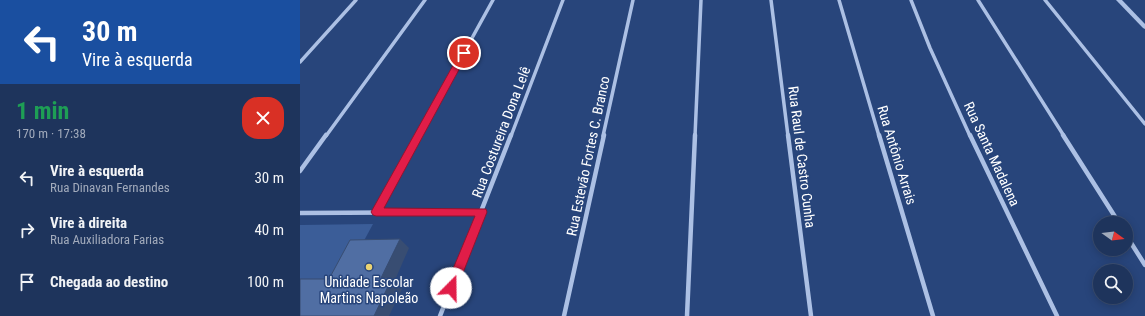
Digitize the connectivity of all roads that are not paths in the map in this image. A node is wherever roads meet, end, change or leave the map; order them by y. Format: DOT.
graph roads {
  1 [pos="356,0"];
  2 [pos="425,0"];
  3 [pos="493,0"];
  4 [pos="563,0"];
  5 [pos="633,0"];
  6 [pos="701,0"];
  7 [pos="771,0"];
  8 [pos="839,0"];
  9 [pos="911,0"];
  10 [pos="978,0"];
  11 [pos="1045,0"];
  12 [pos="1119,0"];
  13 [pos="1145,27"];
  14 [pos="300,62"];
  15 [pos="1145,124"];
  16 [pos="300,171"];
  17 [pos="376,212"];
  18 [pos="482,212"];
  19 [pos="300,213"];
  20 [pos="1115,216"];
  21 [pos="1133,246"];
  22 [pos="1145,265"];
  23 [pos="440,316"];
  24 [pos="564,316"];
  25 [pos="687,316"];
  26 [pos="811,316"];
  27 [pos="934,316"];
  28 [pos="1057,316"];
  1 -- 14 [label="street"];
  2 -- 16 [label="street"];
  3 -- 17 [label="street"];
  4 -- 18 [label="street, Rua Costureira Dona Lelê"];
  5 -- 24 [label="street, Rua Estevão Fortes C. Branco"];
  6 -- 25 [label="street"];
  7 -- 26 [label="street, Rua Raul de Castro Cunha"];
  8 -- 27 [label="street, Rua Antônio Arrais"];
  9 -- 28 [label="street, Rua Santa Madalena"];
  10 -- 20 [label="street"];
  11 -- 15 [label="street"];
  12 -- 13 [label="street"];
  17 -- 18 [label="street"];
  17 -- 19 [label="street"];
  18 -- 23 [label="street, Rua Costureira Dona Lelê"];
  21 -- 22 [label="street"];
}
